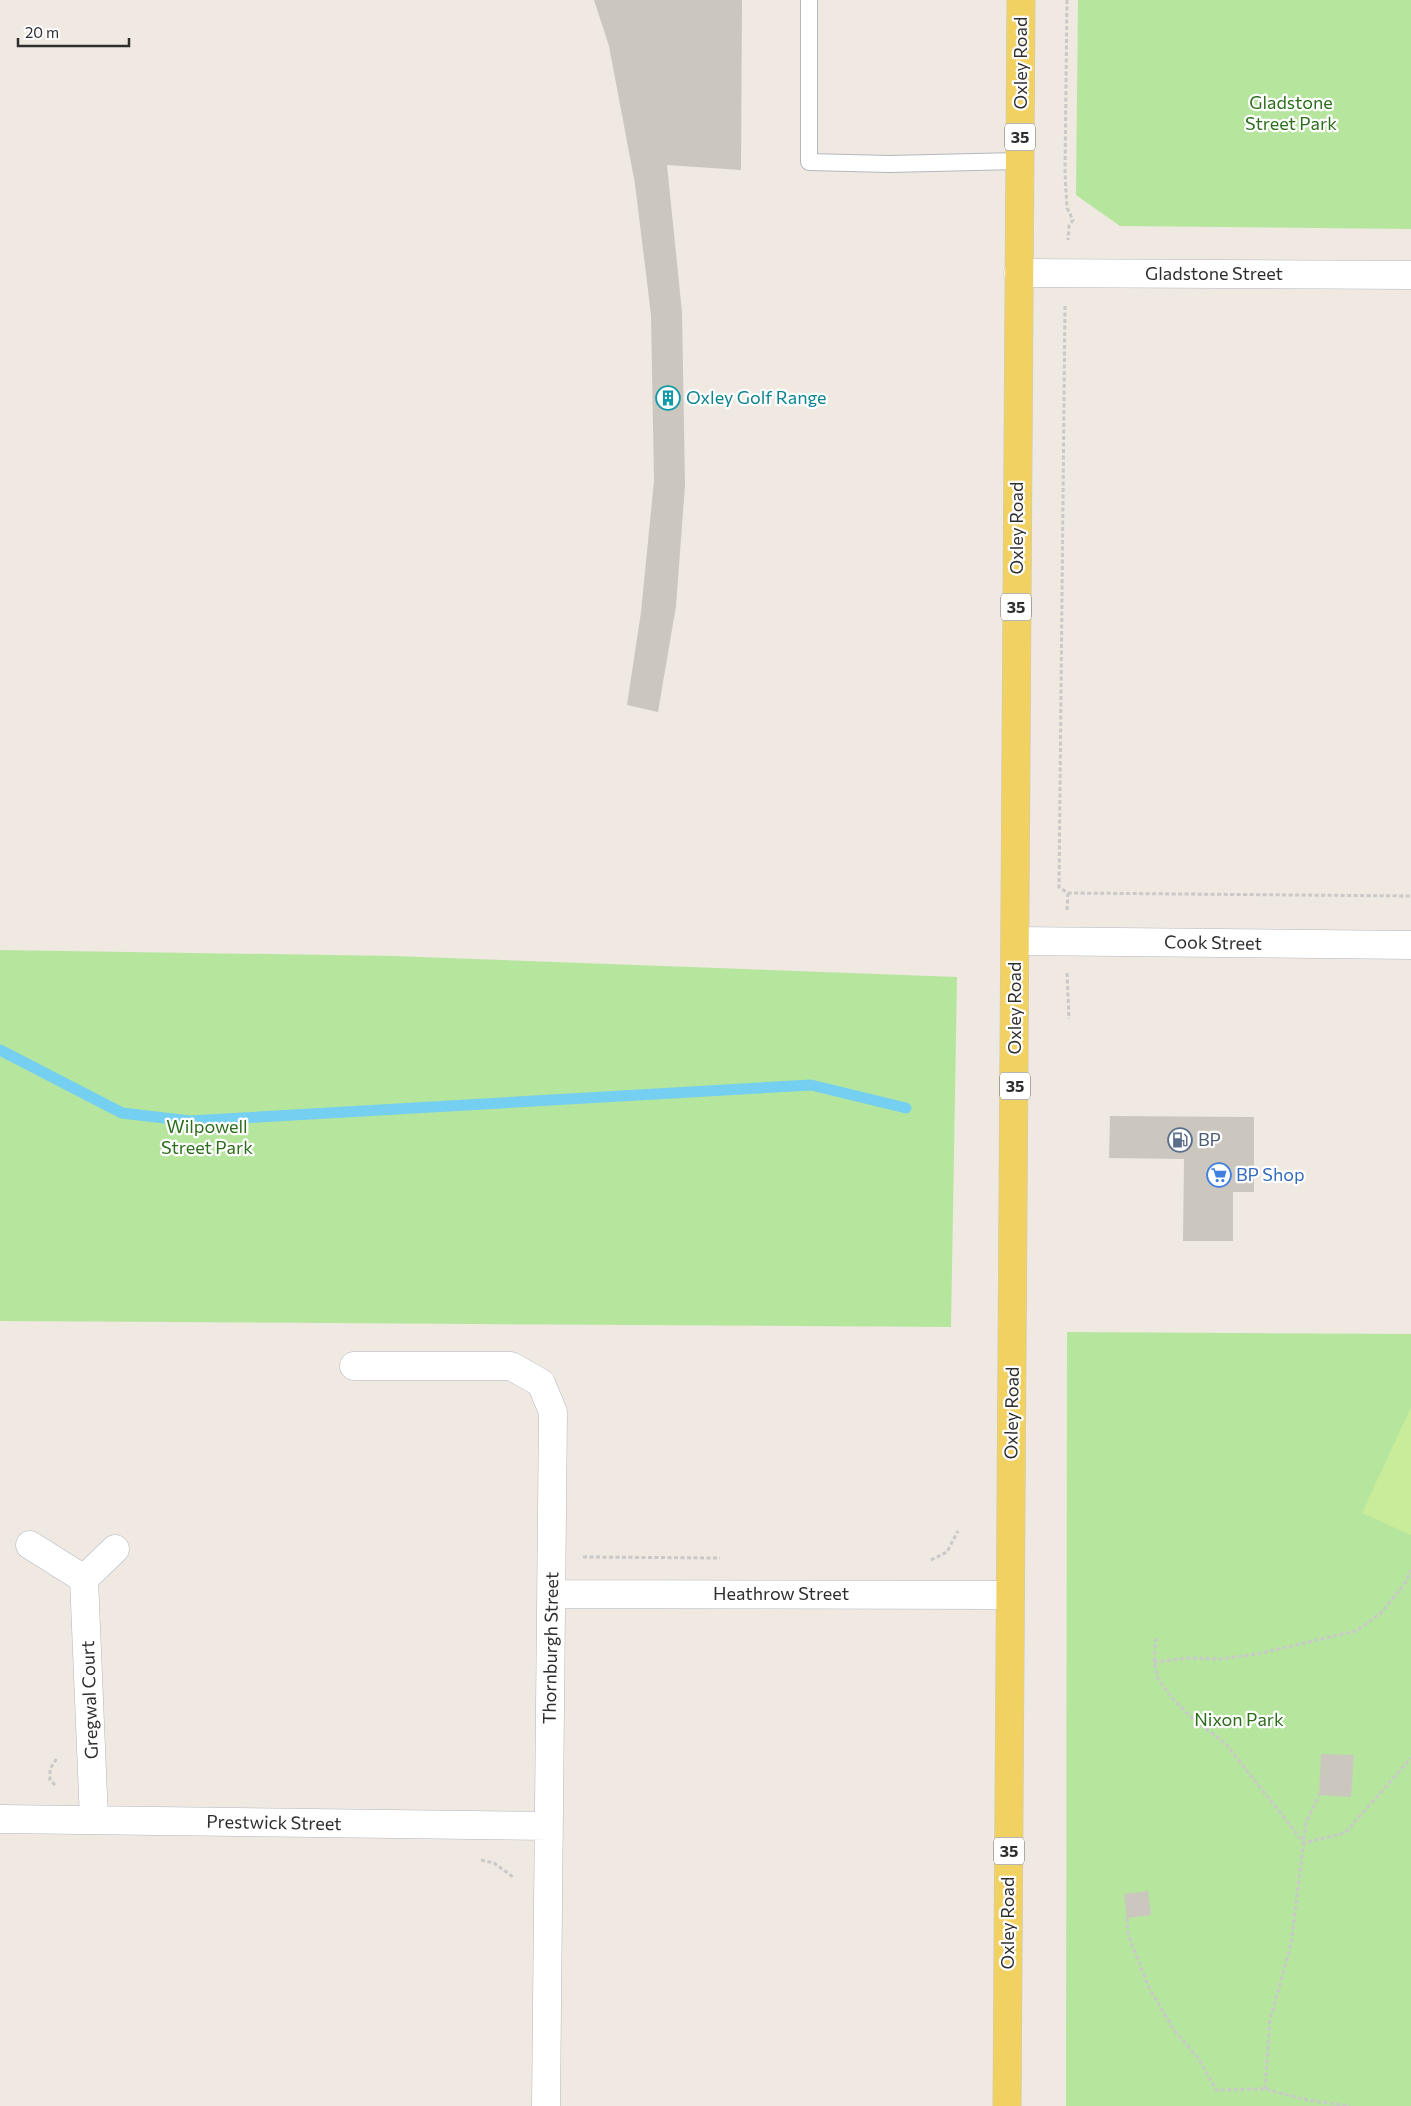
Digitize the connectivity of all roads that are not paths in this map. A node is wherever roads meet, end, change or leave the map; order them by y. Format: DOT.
graph roads {
  1 [pos="810,0"];
  2 [pos="1021,0"];
  3 [pos="1020,161"];
  4 [pos="1018,273"];
  5 [pos="1411,275"];
  6 [pos="1016,941"];
  7 [pos="1411,945"];
  8 [pos="354,1366"];
  9 [pos="30,1545"];
  10 [pos="115,1549"];
  11 [pos="84,1579"];
  12 [pos="552,1594"];
  13 [pos="1010,1595"];
  14 [pos="0,1820"];
  15 [pos="94,1820"];
  16 [pos="548,1826"];
  17 [pos="546,2106"];
  18 [pos="1007,2106"];
  1 -- 3 [label="lane"];
  2 -- 3 [label="main road, Oxley Road / 35"];
  3 -- 4 [label="main road, Oxley Road / 35"];
  4 -- 5 [label="street, Gladstone Street"];
  4 -- 6 [label="main road, Oxley Road / 35"];
  6 -- 7 [label="street, Cook Street"];
  6 -- 13 [label="main road, Oxley Road / 35"];
  8 -- 12 [label="street, Thornburgh Street"];
  9 -- 11 [label="street"];
  10 -- 11 [label="street"];
  11 -- 15 [label="street, Gregwal Court"];
  12 -- 13 [label="street, Heathrow Street"];
  12 -- 16 [label="street, Thornburgh Street"];
  13 -- 18 [label="main road, Oxley Road / 35"];
  14 -- 15 [label="street, Prestwick Street"];
  15 -- 16 [label="street, Prestwick Street"];
  16 -- 17 [label="street, Thornburgh Street"];
}
